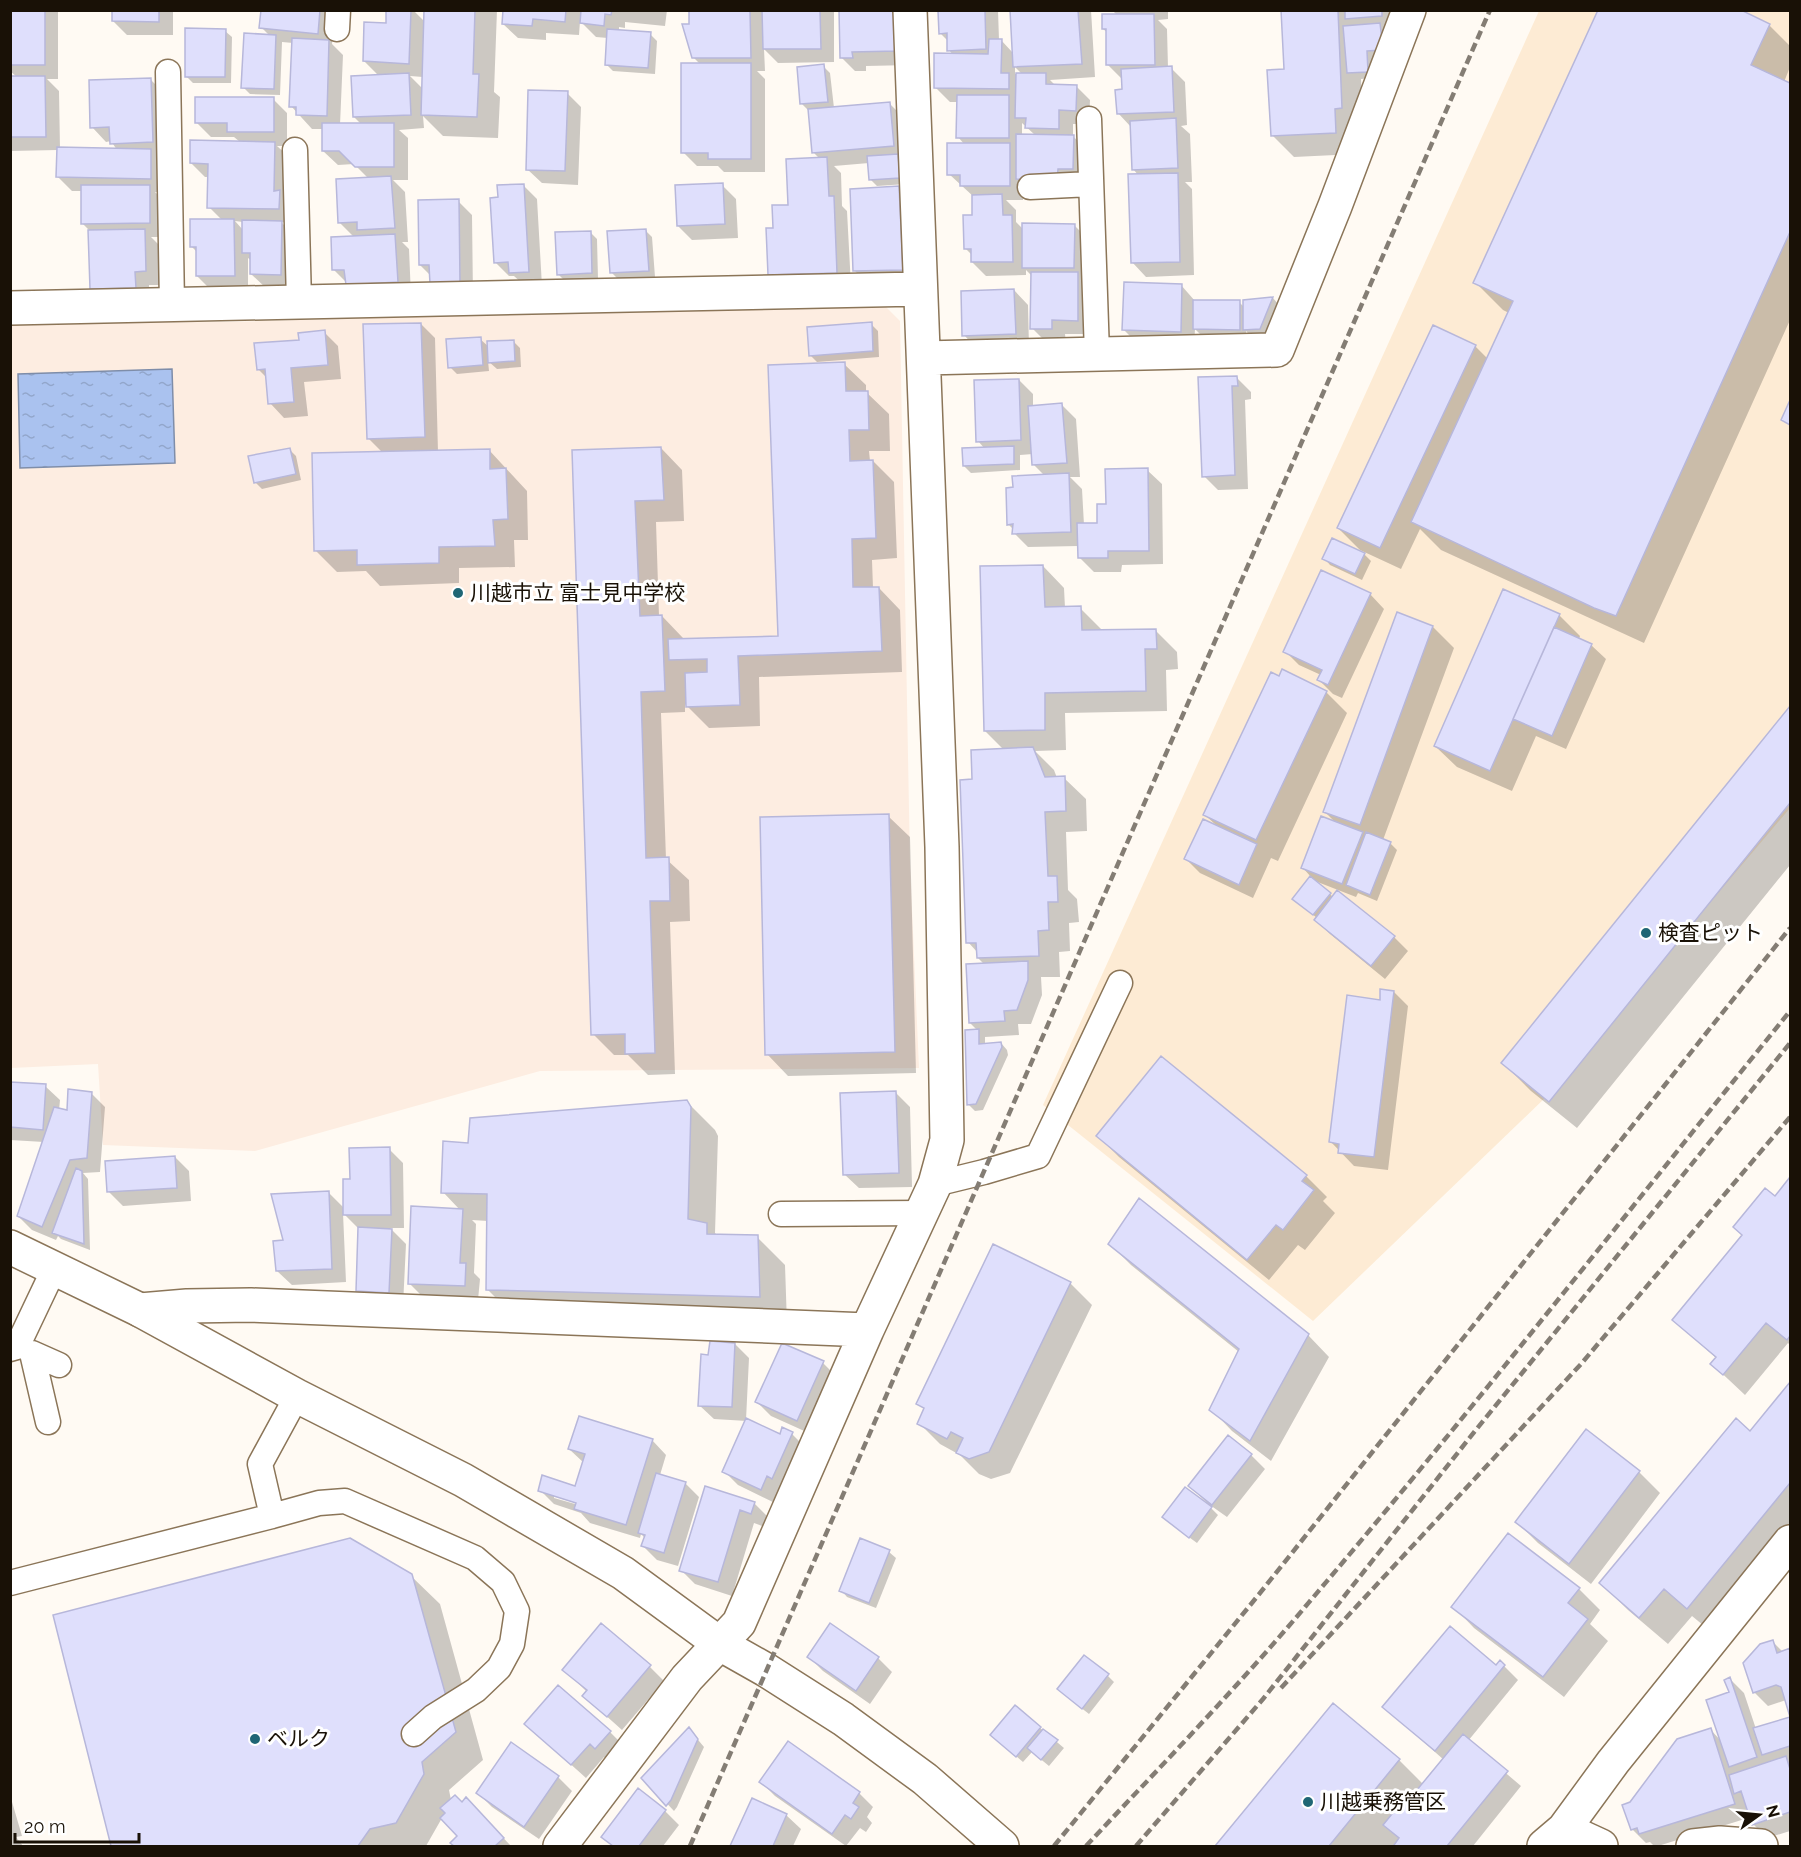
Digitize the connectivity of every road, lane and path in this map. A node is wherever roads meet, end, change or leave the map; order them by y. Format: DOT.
graph roads {
  1 [pos="910,10"];
  2 [pos="1409,10"];
  3 [pos="168,72"];
  4 [pos="1089,119"];
  5 [pos="295,150"];
  6 [pos="1091,184"];
  7 [pos="1030,187"];
  8 [pos="920,289"];
  9 [pos="299,302"];
  10 [pos="172,305"];
  11 [pos="10,308"];
  12 [pos="1098,354"];
  13 [pos="924,358"];
  14 [pos="1120,983"];
  15 [pos="935,1184"];
  16 [pos="922,1213"];
  17 [pos="782,1214"];
  18 [pos="10,1247"];
  19 [pos="54,1268"];
  20 [pos="140,1310"];
  21 [pos="867,1330"];
  22 [pos="20,1349"];
  23 [pos="59,1365"];
  24 [pos="297,1396"];
  25 [pos="48,1422"];
  26 [pos="272,1516"];
  27 [pos="1791,1542"];
  28 [pos="10,1583"];
  29 [pos="720,1644"];
  30 [pos="414,1734"];
  31 [pos="1559,1841"];
  32 [pos="560,1846"];
  33 [pos="1002,1846"];
  34 [pos="1601,1846"];
  35 [pos="1693,1846"];
  36 [pos="1761,1846"];
  1 -- 8 [label="street"];
  2 -- 12 [label="street"];
  3 -- 10 [label="lane"];
  4 -- 6 [label="lane"];
  5 -- 9 [label="lane"];
  6 -- 7 [label="lane"];
  6 -- 12 [label="lane"];
  8 -- 9 [label="street"];
  8 -- 13 [label="street"];
  9 -- 10 [label="street"];
  10 -- 11 [label="street"];
  12 -- 13 [label="street"];
  13 -- 15 [label="street"];
  14 -- 15 [label="lane"];
  15 -- 16 [label="street"];
  16 -- 17 [label="lane"];
  16 -- 21 [label="street"];
  18 -- 19 [label="street"];
  19 -- 20 [label="street"];
  19 -- 22 [label="lane"];
  20 -- 21 [label="street"];
  20 -- 24 [label="street"];
  21 -- 29 [label="street"];
  22 -- 23 [label="lane"];
  22 -- 25 [label="lane"];
  24 -- 26 [label="lane"];
  24 -- 29 [label="street"];
  26 -- 28 [label="lane"];
  26 -- 30 [label="lane"];
  27 -- 31 [label="street"];
  29 -- 32 [label="street"];
  29 -- 33 [label="street"];
  31 -- 34 [label="street"];
  35 -- 36 [label="street"];
}
